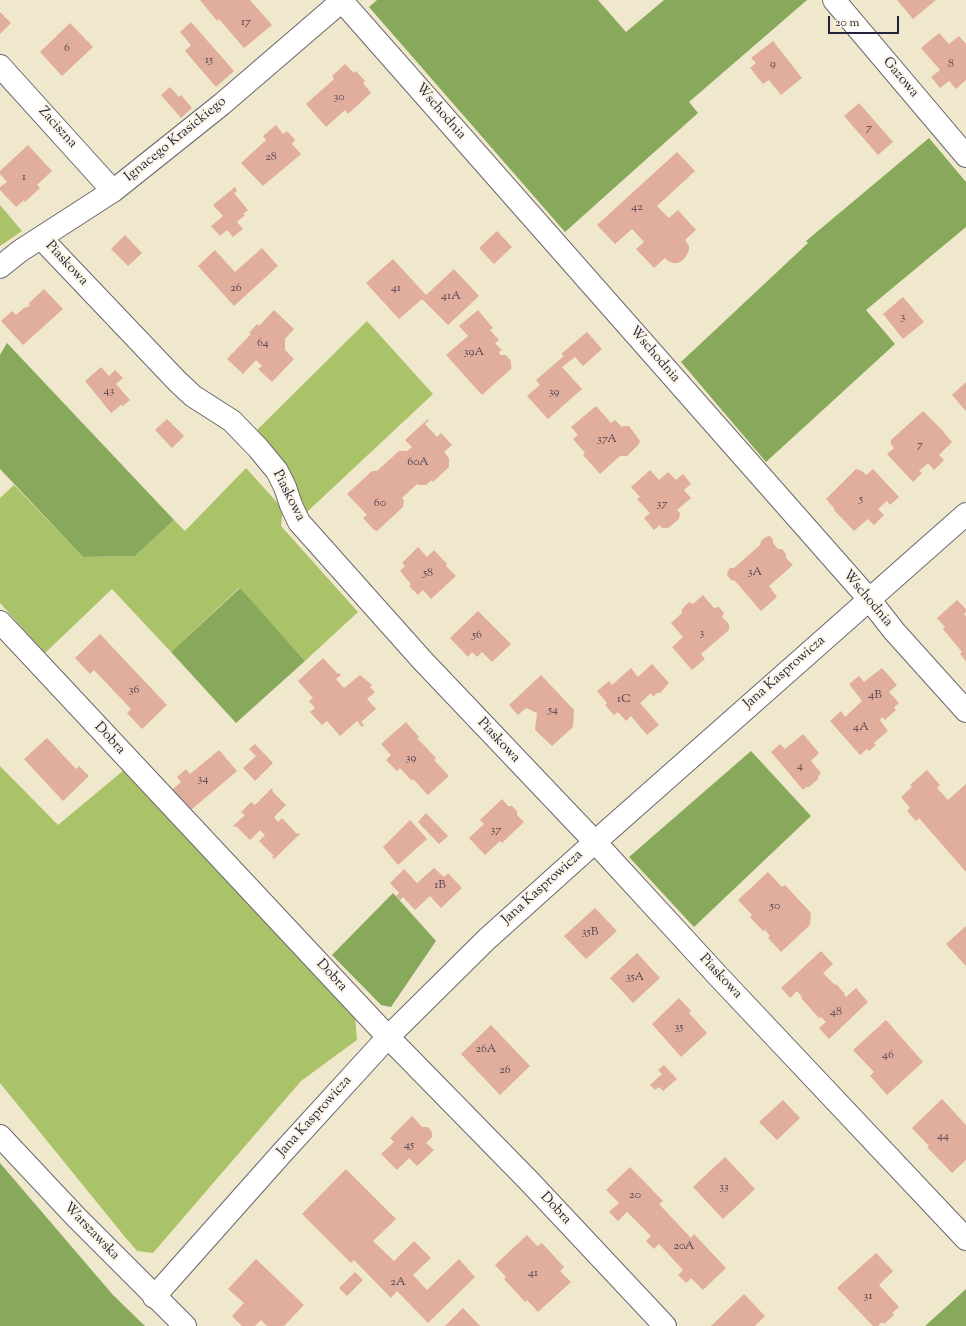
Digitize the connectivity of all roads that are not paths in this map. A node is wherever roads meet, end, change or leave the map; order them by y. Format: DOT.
graph roads {
  1 [pos="342,0"];
  2 [pos="834,0"];
  3 [pos="0,66"];
  4 [pos="966,156"];
  5 [pos="113,191"];
  6 [pos="41,238"];
  7 [pos="0,267"];
  8 [pos="966,514"];
  9 [pos="869,599"];
  10 [pos="0,622"];
  11 [pos="966,711"];
  12 [pos="594,842"];
  13 [pos="388,1037"];
  14 [pos="0,1136"];
  15 [pos="966,1239"];
  16 [pos="154,1297"];
  17 [pos="185,1326"];
  18 [pos="665,1326"];
  1 -- 5 [label="street, Ignacego Krasickiego"];
  1 -- 9 [label="street, Wschodnia"];
  2 -- 4 [label="street, Gazowa"];
  3 -- 5 [label="street, Zaciszna"];
  5 -- 6 [label="street, Ignacego Krasickiego"];
  6 -- 7 [label="street, Ignacego Krasickiego"];
  6 -- 12 [label="street, Piaskowa"];
  8 -- 9 [label="street, Jana Kasprowicza"];
  9 -- 11 [label="street, Wschodnia"];
  9 -- 12 [label="street, Jana Kasprowicza"];
  10 -- 13 [label="street, Dobra"];
  12 -- 13 [label="street, Jana Kasprowicza"];
  12 -- 15 [label="street, Piaskowa"];
  13 -- 16 [label="street, Jana Kasprowicza"];
  13 -- 18 [label="street, Dobra"];
  14 -- 16 [label="street, Warszawska"];
  16 -- 17 [label="street, Warszawska"];
}
